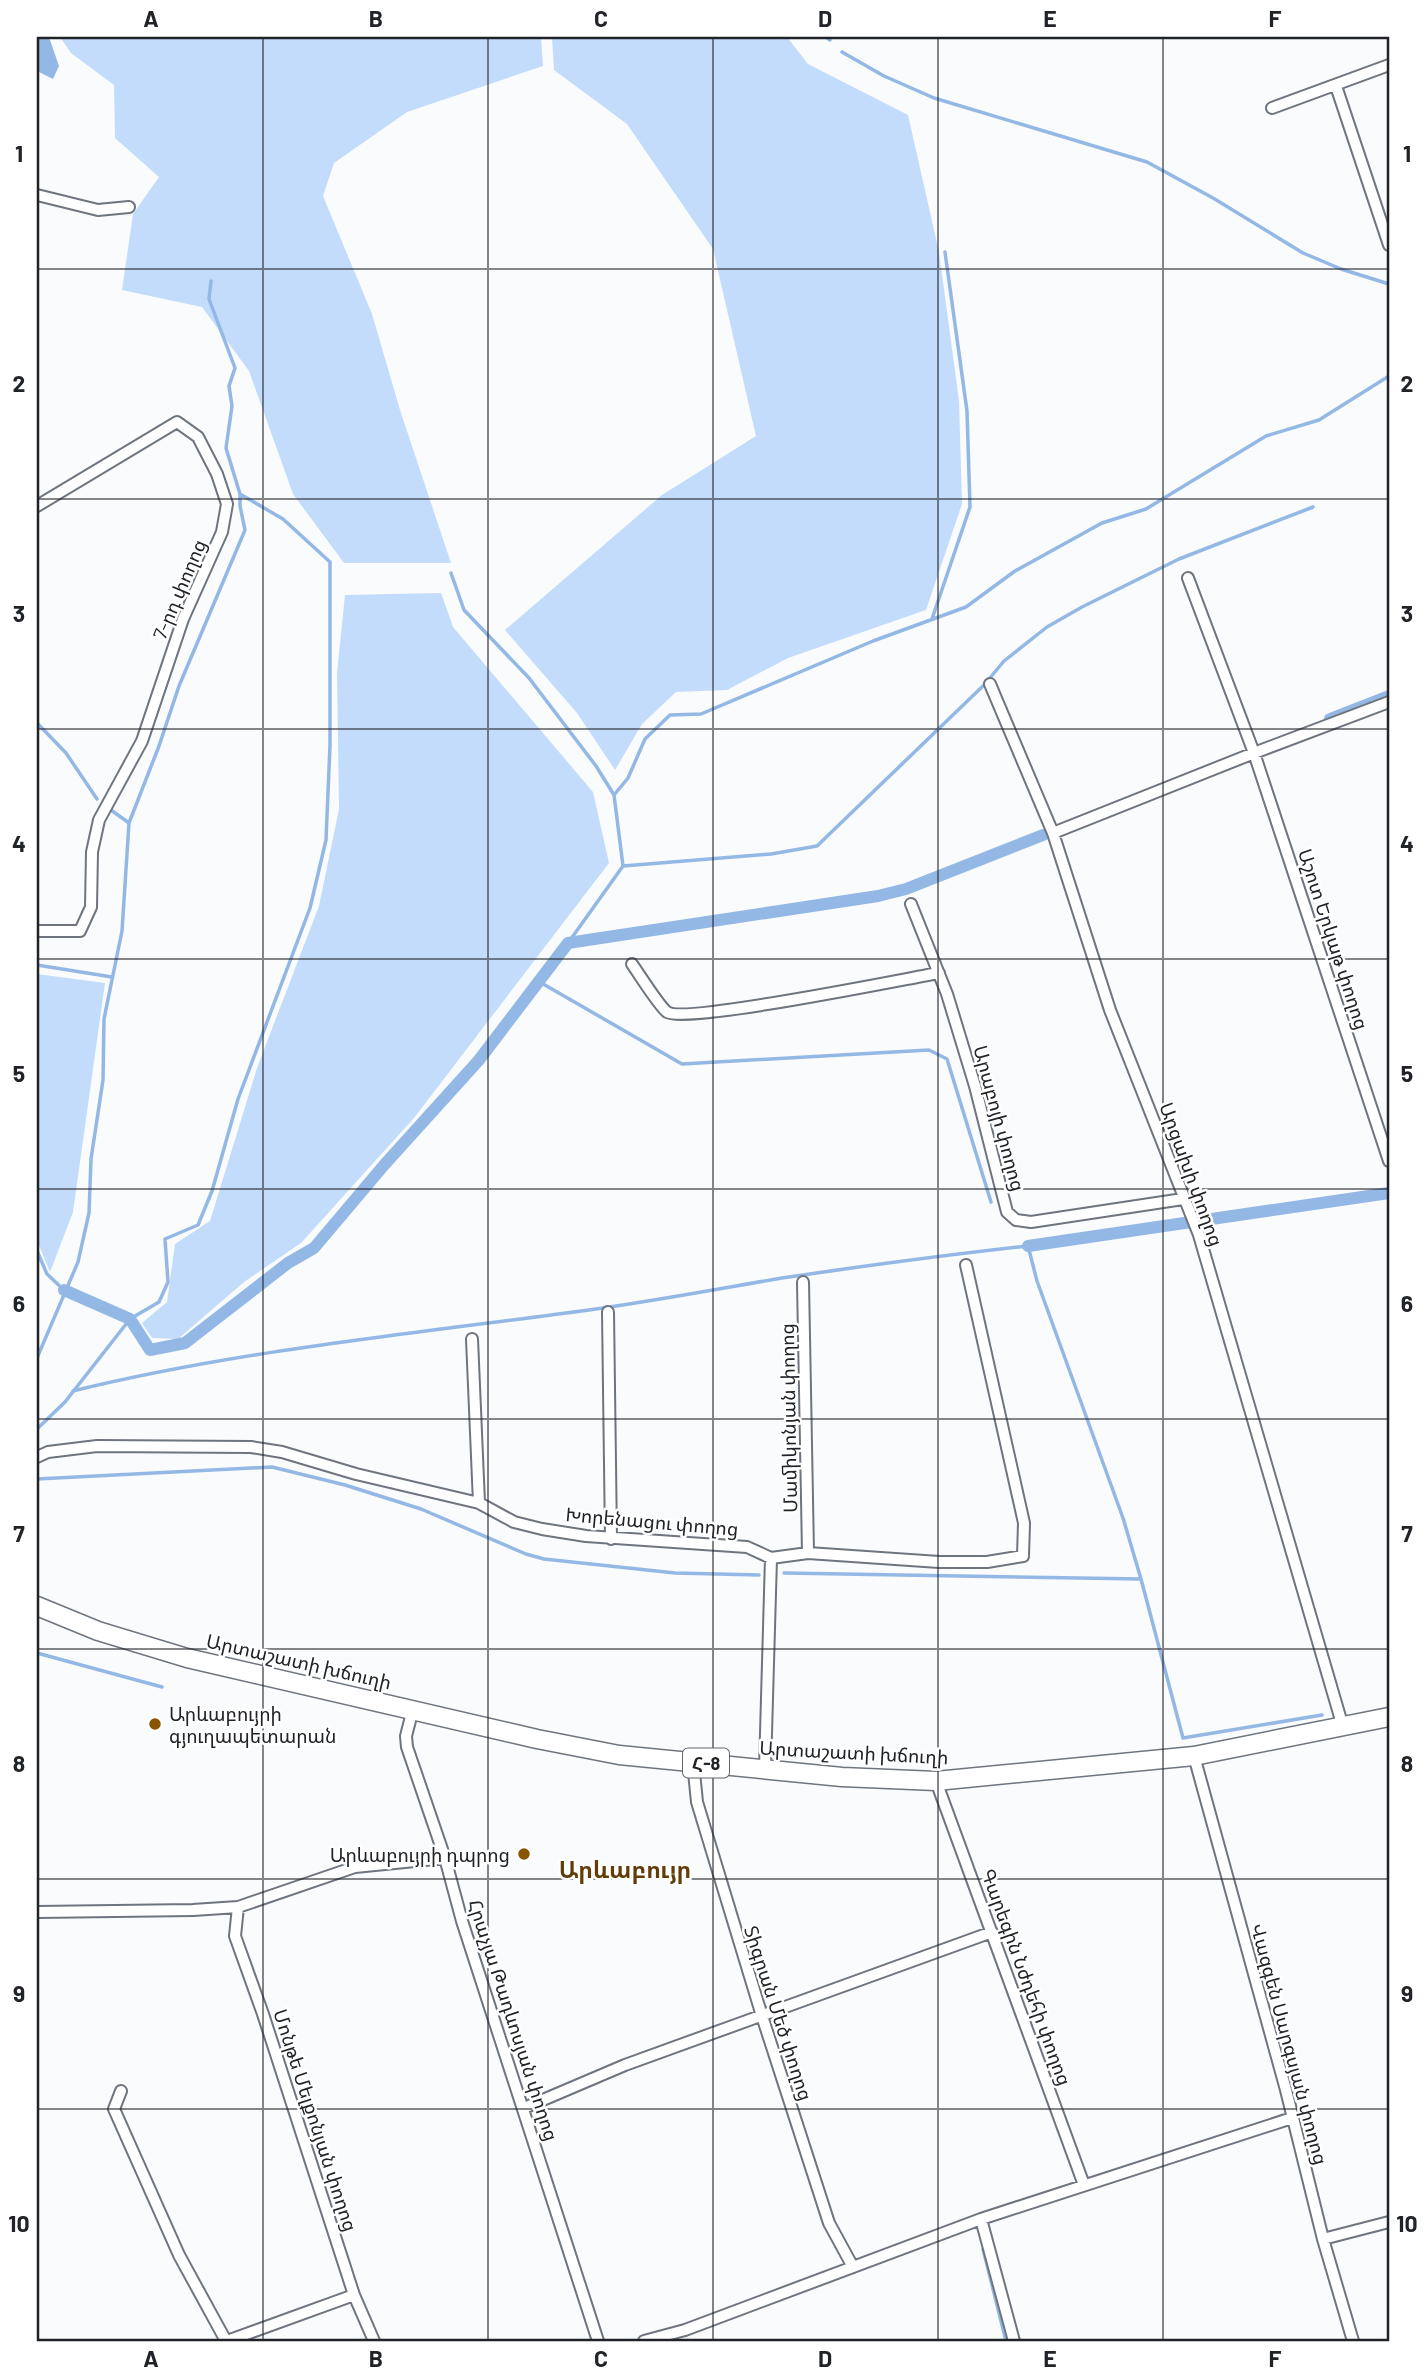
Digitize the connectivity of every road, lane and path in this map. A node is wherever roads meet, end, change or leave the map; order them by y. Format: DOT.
graph roads {
  1 [pos="1389,65"];
  2 [pos="1336,86"];
  3 [pos="1272,108"];
  4 [pos="37,195"];
  5 [pos="129,207"];
  6 [pos="1389,245"];
  7 [pos="37,506"];
  8 [pos="1188,578"];
  9 [pos="990,684"];
  10 [pos="1389,702"];
  11 [pos="1254,753"];
  12 [pos="1053,833"];
  13 [pos="911,904"];
  14 [pos="37,931"];
  15 [pos="632,964"];
  16 [pos="939,973"];
  17 [pos="1389,1161"];
  18 [pos="1183,1199"];
  19 [pos="966,1265"];
  20 [pos="803,1282"];
  21 [pos="608,1312"];
  22 [pos="472,1339"];
  23 [pos="37,1457"];
  24 [pos="479,1503"];
  25 [pos="611,1539"];
  26 [pos="808,1553"];
  27 [pos="771,1558"];
  28 [pos="37,1606"];
  29 [pos="413,1709"];
  30 [pos="1389,1717"];
  31 [pos="1343,1727"];
  32 [pos="1194,1756"];
  33 [pos="693,1762"];
  34 [pos="765,1768"];
  35 [pos="936,1781"];
  36 [pos="445,1858"];
  37 [pos="238,1907"];
  38 [pos="37,1912"];
  39 [pos="992,1932"];
  40 [pos="762,2016"];
  41 [pos="121,2091"];
  42 [pos="524,2108"];
  43 [pos="1292,2118"];
  44 [pos="1084,2185"];
  45 [pos="981,2219"];
  46 [pos="1389,2222"];
  47 [pos="1323,2239"];
  48 [pos="853,2267"];
  49 [pos="355,2295"];
  50 [pos="685,2330"];
  51 [pos="226,2341"];
  52 [pos="374,2341"];
  53 [pos="598,2341"];
  54 [pos="645,2341"];
  55 [pos="689,2341"];
  56 [pos="1014,2341"];
  57 [pos="1353,2341"];
  1 -- 2 [label="street"];
  2 -- 3 [label="street"];
  2 -- 6 [label="street"];
  4 -- 5 [label="street"];
  7 -- 14 [label="street, 7-րդ փողոց"];
  8 -- 11 [label="street"];
  9 -- 12 [label="street, Արցախի փողոց"];
  10 -- 11 [label="street"];
  11 -- 12 [label="street"];
  11 -- 17 [label="street, Աշոտ Երկաթ փողոց"];
  12 -- 18 [label="street, Արցախի փողոց"];
  13 -- 16 [label="street, Արաբոյի փողոց"];
  15 -- 16 [label="street"];
  16 -- 18 [label="street, Արաբոյի փողոց"];
  18 -- 31 [label="street, Արցախի փողոց"];
  19 -- 26 [label="street, Խորենացու փողոց"];
  20 -- 26 [label="street, Մամիկոնյան փողոց"];
  21 -- 25 [label="street"];
  22 -- 24 [label="street"];
  23 -- 24 [label="street, Խորենացու փողոց"];
  24 -- 25 [label="street, Խորենացու փողոց"];
  25 -- 27 [label="street, Խորենացու փողոց"];
  26 -- 27 [label="street, Խորենացու փողոց"];
  27 -- 34 [label="street"];
  28 -- 29 [label="main road, Արտաշատի խճուղի / Հ-8"];
  29 -- 33 [label="main road, Արտաշատի խճուղի / Հ-8"];
  29 -- 36 [label="street, Հրաչյա Թադևոսյան փողոց"];
  30 -- 31 [label="main road, Արտաշատի խճուղի / Հ-8"];
  31 -- 32 [label="main road, Արտաշատի խճուղի / Հ-8"];
  32 -- 35 [label="main road, Արտաշատի խճուղի / Հ-8"];
  32 -- 43 [label="street, Վազգեն Սարգսյան փողոց"];
  33 -- 34 [label="main road, Արտաշատի խճուղի / Հ-8"];
  33 -- 40 [label="street, Տիգրան Մեծ փողոց"];
  34 -- 35 [label="main road, Արտաշատի խճուղի / Հ-8"];
  35 -- 39 [label="street, Գարեգին Նժդեհի փողոց"];
  36 -- 37 [label="street"];
  36 -- 42 [label="street, Հրաչյա Թադևոսյան փողոց"];
  37 -- 38 [label="street"];
  37 -- 49 [label="street, Մոնթե Մելքոնյան փողոց"];
  39 -- 40 [label="street"];
  39 -- 44 [label="street, Գարեգին Նժդեհի փողոց"];
  40 -- 42 [label="street"];
  40 -- 48 [label="street, Տիգրան Մեծ փողոց"];
  41 -- 51 [label="street"];
  42 -- 53 [label="street, Հրաչյա Թադևոսյան փողոց"];
  43 -- 44 [label="street"];
  43 -- 47 [label="street, Վազգեն Սարգսյան փողոց"];
  44 -- 45 [label="street"];
  45 -- 48 [label="street"];
  45 -- 56 [label="street"];
  46 -- 47 [label="street"];
  47 -- 57 [label="street, Վազգեն Սարգսյան փողոց"];
  48 -- 50 [label="street"];
  49 -- 51 [label="street"];
  49 -- 52 [label="street, Մոնթե Մելքոնյան փողոց"];
  50 -- 54 [label="street"];
  50 -- 55 [label="street"];
}
